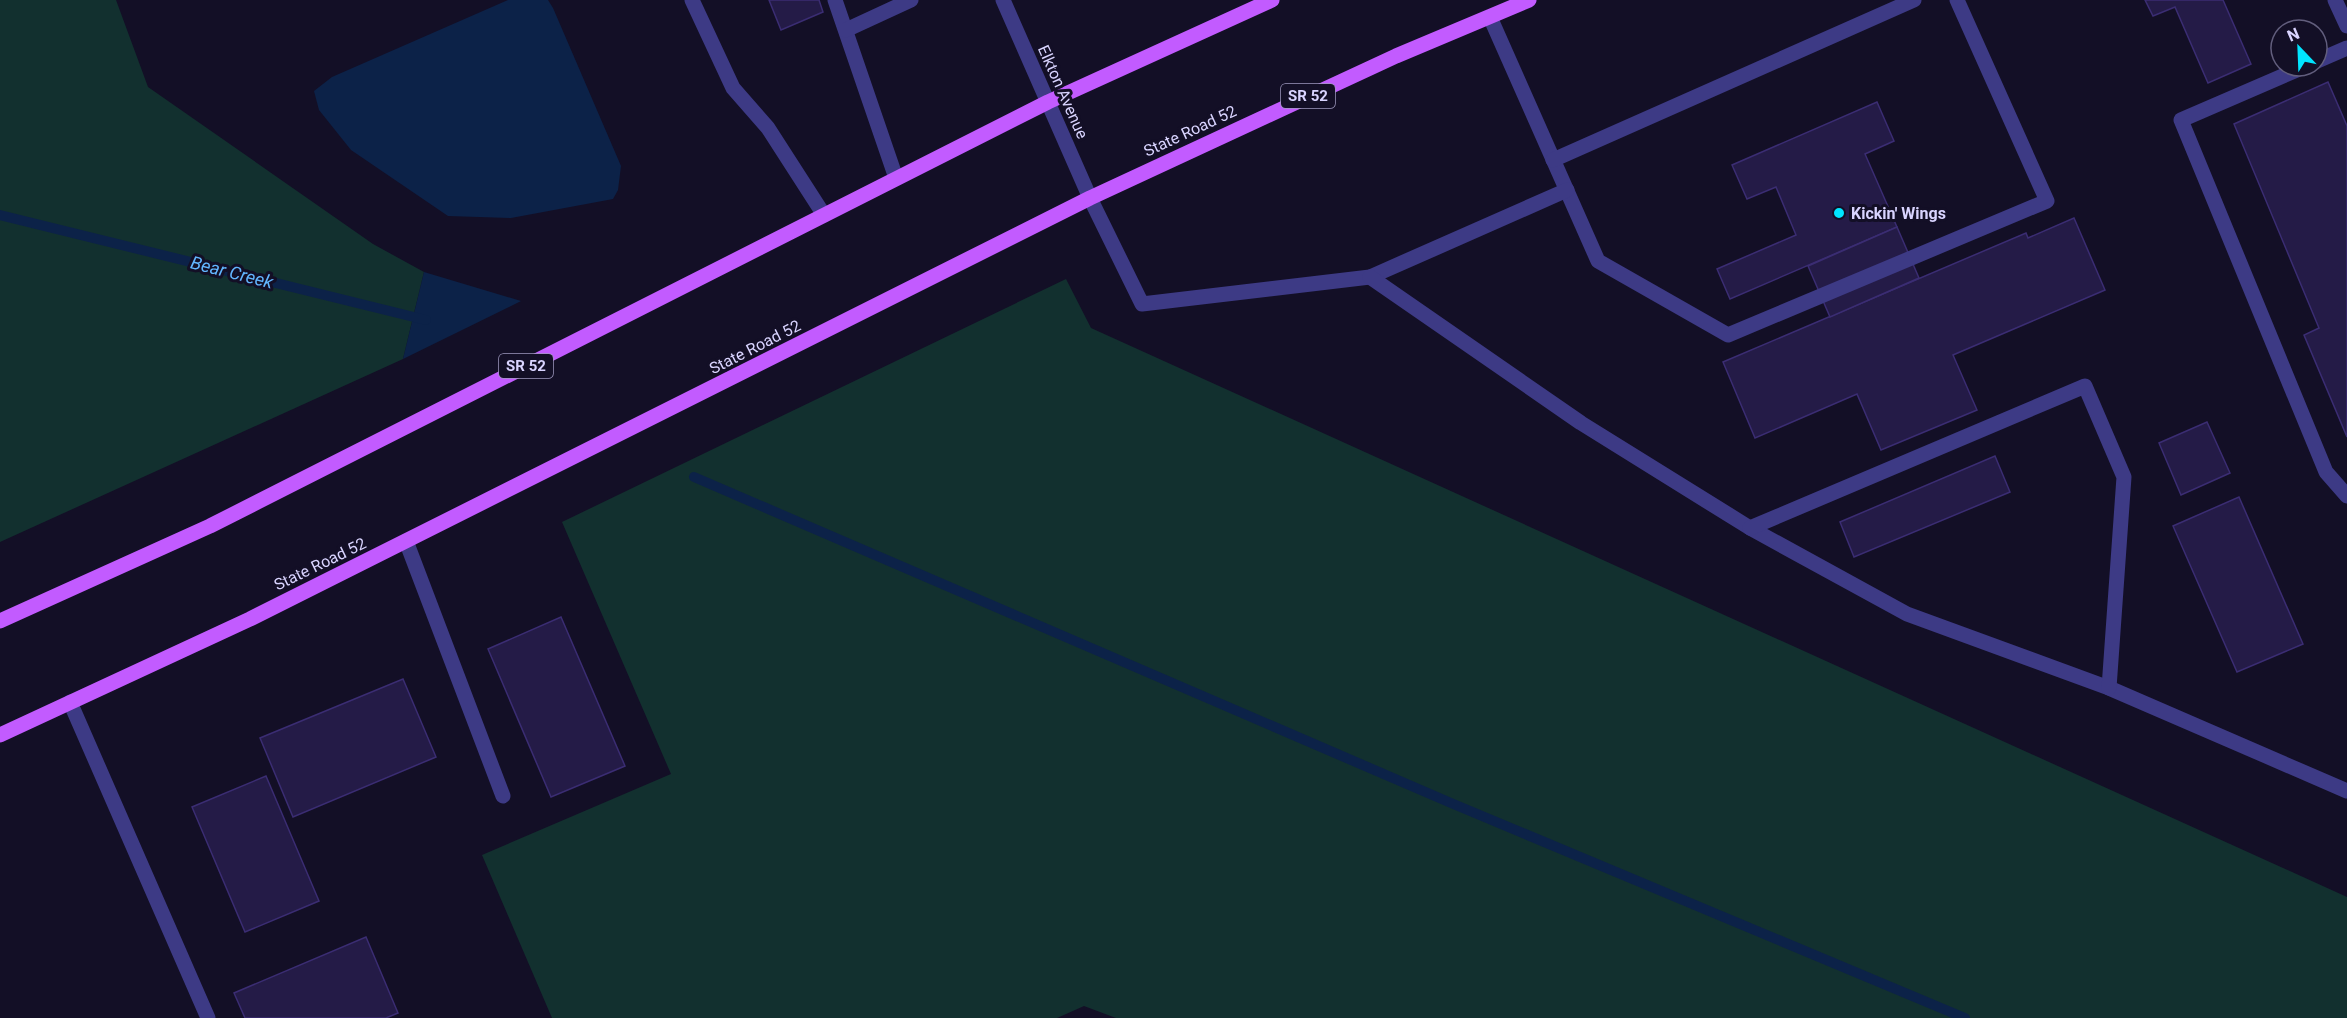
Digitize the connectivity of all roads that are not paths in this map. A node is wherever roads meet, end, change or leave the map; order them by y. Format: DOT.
graph roads {
  1 [pos="692,0"];
  2 [pos="835,0"];
  3 [pos="911,0"];
  4 [pos="1003,0"];
  5 [pos="1272,0"];
  6 [pos="1529,0"];
  7 [pos="1914,0"];
  8 [pos="1958,0"];
  9 [pos="1490,17"];
  10 [pos="846,30"];
  11 [pos="2347,48"];
  12 [pos="2329,56"];
  13 [pos="2278,78"];
  14 [pos="1048,102"];
  15 [pos="1553,160"];
  16 [pos="896,178"];
  17 [pos="1567,190"];
  18 [pos="1090,198"];
  19 [pos="824,215"];
  20 [pos="1370,277"];
  21 [pos="2347,496"];
  22 [pos="1750,528"];
  23 [pos="406,541"];
  24 [pos="0,621"];
  25 [pos="2109,688"];
  26 [pos="70,702"];
  27 [pos="0,735"];
  28 [pos="2347,790"];
  29 [pos="503,796"];
  30 [pos="208,1018"];
  1 -- 19 [label="street"];
  2 -- 10 [label="street"];
  3 -- 10 [label="street"];
  4 -- 14 [label="street, Elkton Avenue"];
  5 -- 14 [label="main road, SR 52"];
  6 -- 9 [label="main road, State Road 52 / SR 52"];
  7 -- 15 [label="street"];
  8 -- 17 [label="street"];
  9 -- 15 [label="street"];
  9 -- 18 [label="main road, State Road 52 / SR 52"];
  10 -- 16 [label="street"];
  11 -- 12 [label="street"];
  13 -- 21 [label="street"];
  14 -- 16 [label="main road, SR 52"];
  14 -- 18 [label="street, Elkton Avenue"];
  15 -- 17 [label="street"];
  16 -- 19 [label="main road, SR 52"];
  17 -- 20 [label="street"];
  18 -- 20 [label="street, Elkton Avenue"];
  18 -- 23 [label="main road, State Road 52 / SR 52"];
  19 -- 24 [label="main road, SR 52"];
  20 -- 22 [label="street"];
  22 -- 25 [label="street"];
  22 -- 25 [label="street"];
  23 -- 26 [label="main road, State Road 52 / SR 52"];
  23 -- 29 [label="street"];
  25 -- 28 [label="street"];
  26 -- 27 [label="main road, State Road 52 / SR 52"];
  26 -- 30 [label="street"];
}
